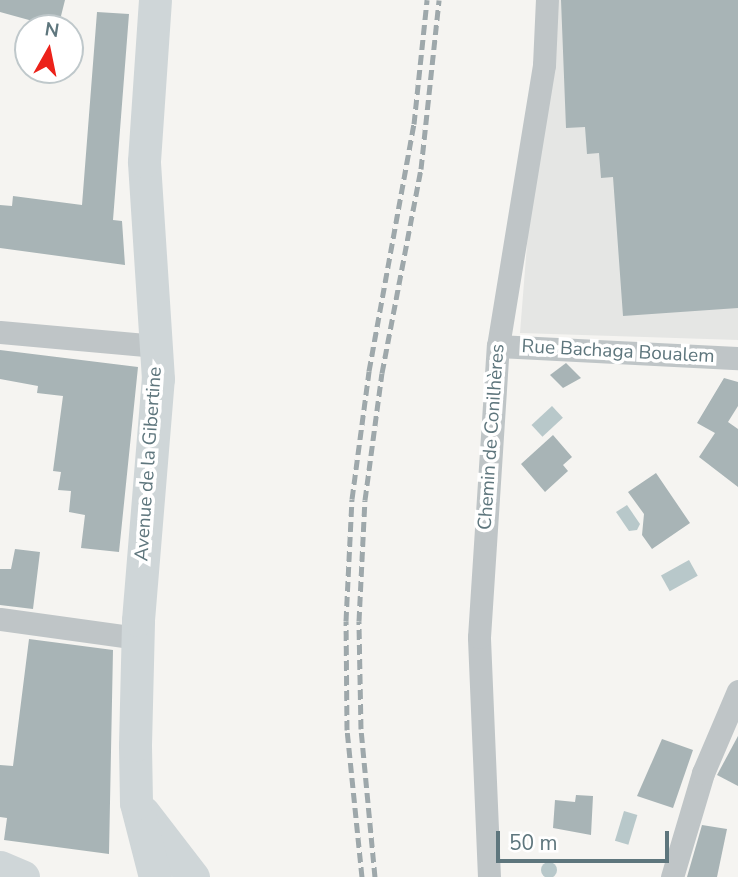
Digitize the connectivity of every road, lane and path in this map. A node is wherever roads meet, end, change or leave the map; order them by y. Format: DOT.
graph roads {
  1 [pos="155,0"];
  2 [pos="547,0"];
  3 [pos="0,332"];
  4 [pos="156,346"];
  5 [pos="498,346"];
  6 [pos="738,358"];
  7 [pos="0,619"];
  8 [pos="137,638"];
  9 [pos="738,691"];
  10 [pos="136,803"];
  11 [pos="0,867"];
  12 [pos="23,877"];
  13 [pos="155,877"];
  14 [pos="193,877"];
  15 [pos="489,877"];
  16 [pos="672,877"];
  1 -- 4 [label="main road, Avenue de la Gibertine"];
  2 -- 5 [label="street, Chemin de Conilhères"];
  3 -- 4 [label="street"];
  4 -- 8 [label="main road, Avenue de la Gibertine"];
  5 -- 6 [label="street, Rue Bachaga Boualem"];
  5 -- 15 [label="street, Chemin de Conilhères"];
  7 -- 8 [label="street"];
  8 -- 10 [label="main road, Avenue de la Gibertine"];
  9 -- 16 [label="street"];
  10 -- 13 [label="main road, Avenue de la Gibertine"];
  10 -- 14 [label="main road"];
  11 -- 12 [label="main road"];
}
